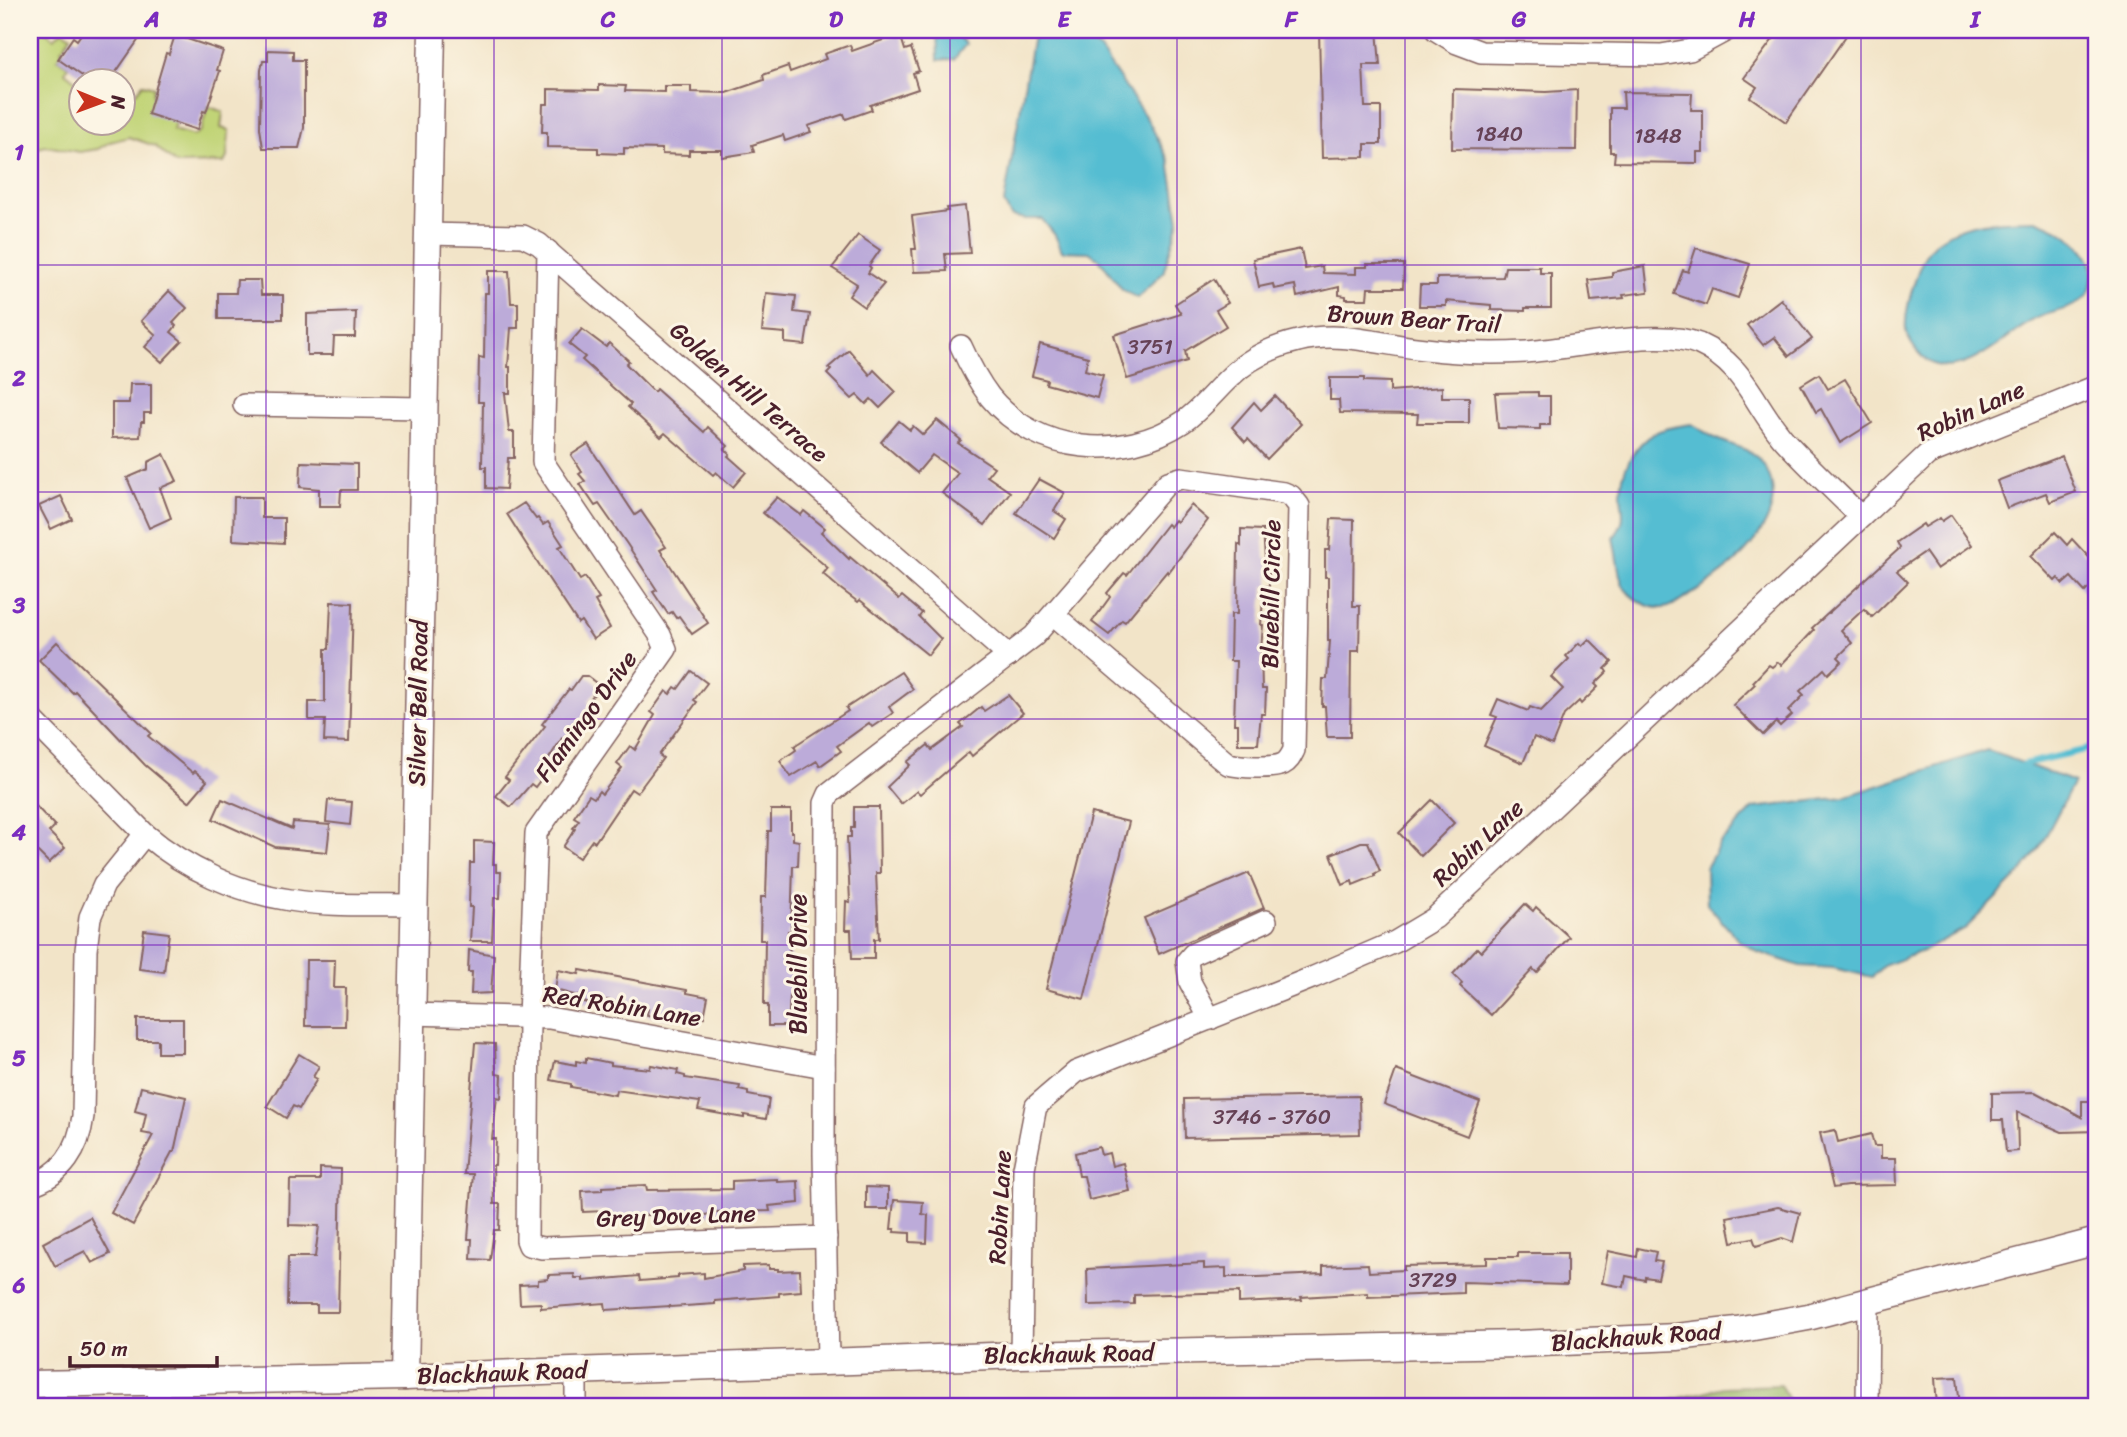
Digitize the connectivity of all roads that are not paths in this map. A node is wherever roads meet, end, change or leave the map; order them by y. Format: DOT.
graph roads {
  1 [pos="432,30"];
  2 [pos="1436,30"];
  3 [pos="1727,30"];
  4 [pos="427,234"];
  5 [pos="548,251"];
  6 [pos="961,346"];
  7 [pos="2097,386"];
  8 [pos="244,405"];
  9 [pos="423,408"];
  10 [pos="1861,517"];
  11 [pos="1055,615"];
  12 [pos="1009,656"];
  13 [pos="30,716"];
  14 [pos="145,834"];
  15 [pos="414,905"];
  16 [pos="1266,921"];
  17 [pos="411,1014"];
  18 [pos="529,1017"];
  19 [pos="1210,1019"];
  20 [pos="824,1067"];
  21 [pos="30,1185"];
  22 [pos="826,1237"];
  23 [pos="2097,1241"];
  24 [pos="529,1245"];
  25 [pos="1868,1303"];
  26 [pos="1021,1355"];
  27 [pos="828,1361"];
  28 [pos="576,1370"];
  29 [pos="405,1377"];
  30 [pos="30,1384"];
  31 [pos="159,1394"];
  32 [pos="576,1407"];
  33 [pos="1867,1407"];
  1 -- 4 [label="street, Silver Bell Road"];
  2 -- 3 [label="street"];
  4 -- 5 [label="street, Golden Hill Terrace"];
  4 -- 9 [label="street, Silver Bell Road"];
  5 -- 12 [label="street, Golden Hill Terrace"];
  5 -- 18 [label="street, Flamingo Drive"];
  6 -- 10 [label="street, Brown Bear Trail"];
  7 -- 10 [label="street, Robin Lane"];
  8 -- 9 [label="street"];
  9 -- 15 [label="street, Silver Bell Road"];
  10 -- 19 [label="street, Robin Lane"];
  11 -- 11 [label="street, Bluebill Circle"];
  11 -- 12 [label="street, Bluebill Circle"];
  12 -- 20 [label="street, Bluebill Drive"];
  13 -- 14 [label="street"];
  14 -- 15 [label="street"];
  14 -- 21 [label="street"];
  15 -- 17 [label="street, Silver Bell Road"];
  16 -- 19 [label="street"];
  17 -- 18 [label="street, Red Robin Lane"];
  17 -- 29 [label="street, Silver Bell Road"];
  18 -- 20 [label="street, Red Robin Lane"];
  18 -- 24 [label="street, Flamingo Drive"];
  19 -- 26 [label="street, Robin Lane"];
  20 -- 22 [label="street, Bluebill Drive"];
  22 -- 24 [label="street, Grey Dove Lane"];
  22 -- 27 [label="street, Bluebill Drive"];
  23 -- 25 [label="street, Blackhawk Road"];
  25 -- 26 [label="street, Blackhawk Road"];
  25 -- 33 [label="street"];
  26 -- 27 [label="street, Blackhawk Road"];
  27 -- 28 [label="street, Blackhawk Road"];
  28 -- 29 [label="street, Blackhawk Road"];
  28 -- 32 [label="street"];
  29 -- 31 [label="street, Blackhawk Road"];
  30 -- 31 [label="street, Blackhawk Road"];
}
